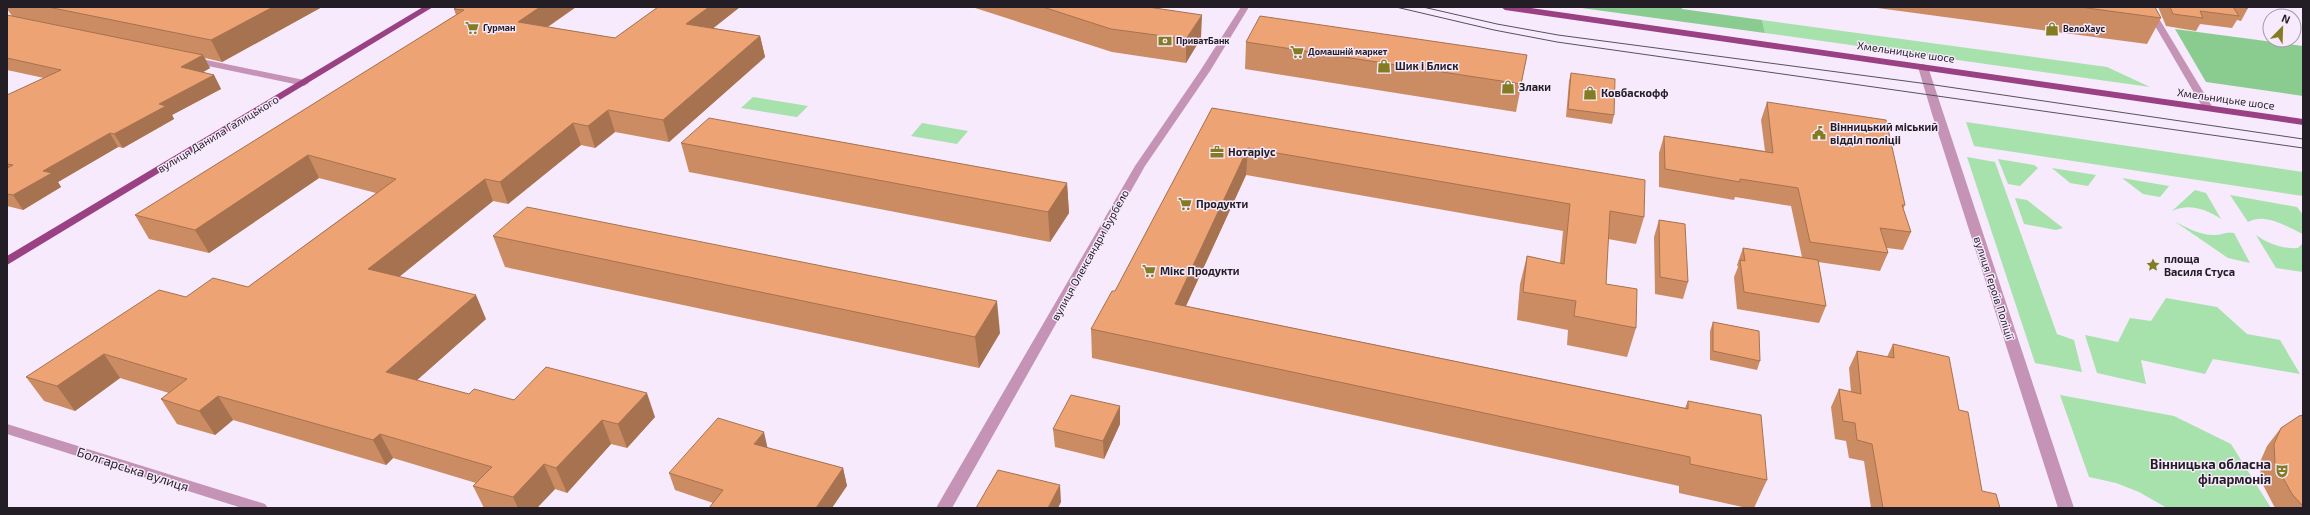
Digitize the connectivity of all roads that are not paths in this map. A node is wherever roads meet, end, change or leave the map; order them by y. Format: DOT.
graph roads {
  1 [pos="429,7"];
  2 [pos="1245,7"];
  3 [pos="1505,7"];
  4 [pos="2148,7"];
  5 [pos="184,58"];
  6 [pos="1923,67"];
  7 [pos="304,83"];
  8 [pos="2208,108"];
  9 [pos="2303,122"];
  10 [pos="7,261"];
  11 [pos="7,429"];
  12 [pos="260,508"];
  13 [pos="944,508"];
  14 [pos="2066,508"];
  1 -- 7 [label="main road, вулиця Данила Галицького"];
  2 -- 13 [label="street, вулиця Олександри Бурбело"];
  3 -- 6 [label="main road, Хмельницьке шосе"];
  4 -- 8 [label="street"];
  5 -- 7 [label="street"];
  6 -- 8 [label="main road, Хмельницьке шосе"];
  6 -- 14 [label="street, вулиця Героїв Поліції"];
  7 -- 10 [label="main road, вулиця Данила Галицького"];
  8 -- 9 [label="main road, Хмельницьке шосе"];
  11 -- 12 [label="street, Болгарська вулиця"];
}
